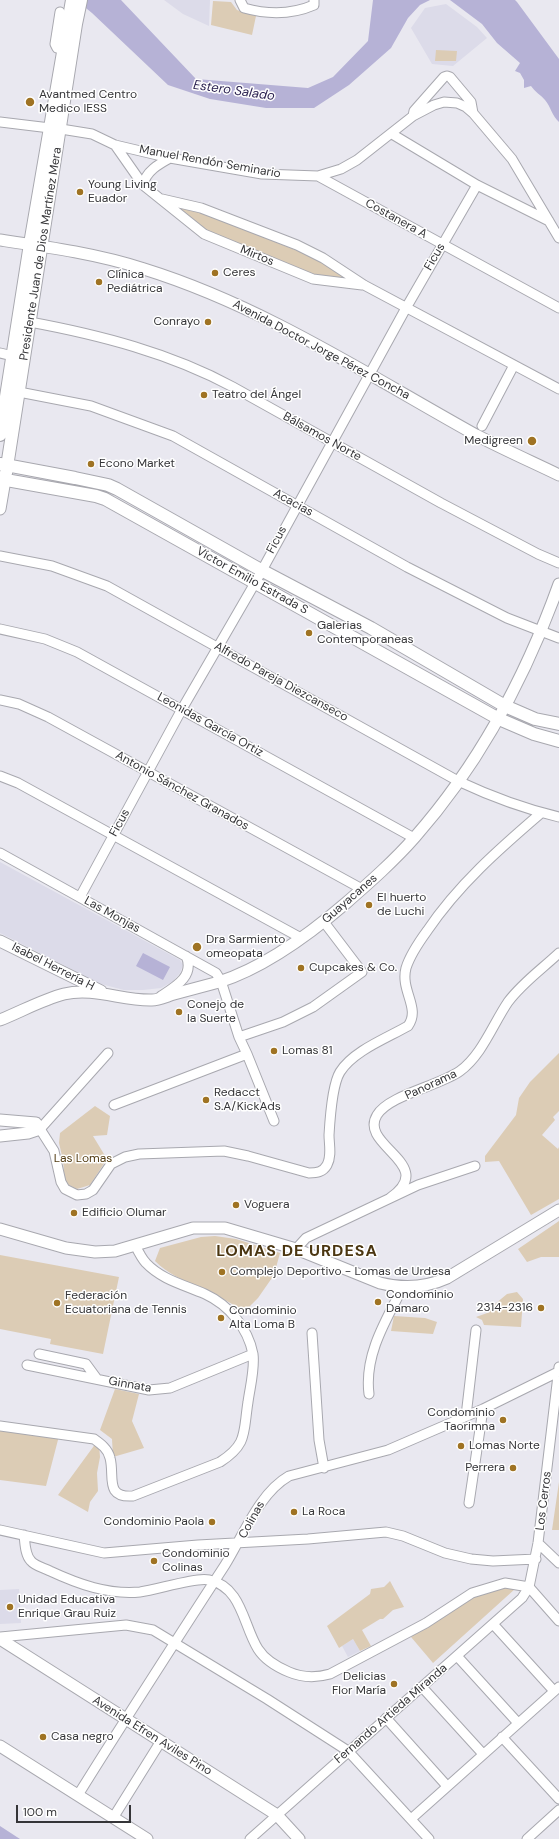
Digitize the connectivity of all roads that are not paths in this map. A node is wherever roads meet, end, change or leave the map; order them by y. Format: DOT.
graph roads {
  1 [pos="72,0"];
  2 [pos="81,0"];
  3 [pos="240,0"];
  4 [pos="314,0"];
  5 [pos="68,19"];
  6 [pos="473,113"];
  7 [pos="413,116"];
  8 [pos="0,122"];
  9 [pos="55,129"];
  10 [pos="392,134"];
  11 [pos="115,145"];
  12 [pos="170,158"];
  13 [pos="318,176"];
  14 [pos="143,185"];
  15 [pos="477,185"];
  16 [pos="162,199"];
  17 [pos="549,221"];
  18 [pos="559,238"];
  19 [pos="0,240"];
  20 [pos="30,244"];
  21 [pos="442,244"];
  22 [pos="42,245"];
  23 [pos="364,285"];
  24 [pos="406,308"];
  25 [pos="559,308"];
  26 [pos="30,322"];
  27 [pos="0,354"];
  28 [pos="13,356"];
  29 [pos="514,365"];
  30 [pos="370,374"];
  31 [pos="559,389"];
  32 [pos="19,392"];
  33 [pos="482,426"];
  34 [pos="0,435"];
  35 [pos="332,442"];
  36 [pos="2,472"];
  37 [pos="559,475"];
  38 [pos="142,504"];
  39 [pos="296,505"];
  40 [pos="0,509"];
  41 [pos="134,517"];
  42 [pos="0,556"];
  43 [pos="559,563"];
  44 [pos="261,570"];
  45 [pos="255,583"];
  46 [pos="559,584"];
  47 [pos="371,628"];
  48 [pos="0,629"];
  49 [pos="542,631"];
  50 [pos="559,638"];
  51 [pos="362,642"];
  52 [pos="217,647"];
  53 [pos="0,700"];
  54 [pos="505,706"];
  55 [pos="182,710"];
  56 [pos="499,719"];
  57 [pos="559,724"];
  58 [pos="559,741"];
  59 [pos="148,772"];
  60 [pos="0,776"];
  61 [pos="458,781"];
  62 [pos="541,813"];
  63 [pos="559,817"];
  64 [pos="113,834"];
  65 [pos="414,838"];
  66 [pos="0,853"];
  67 [pos="362,889"];
  68 [pos="80,897"];
  69 [pos="324,922"];
  70 [pos="301,938"];
  71 [pos="0,941"];
  72 [pos="559,954"];
  73 [pos="186,956"];
  74 [pos="59,970"];
  75 [pos="221,981"];
  76 [pos="105,993"];
  77 [pos="65,994"];
  78 [pos="154,1000"];
  79 [pos="0,1020"];
  80 [pos="239,1037"];
  81 [pos="108,1053"];
  82 [pos="247,1054"];
  83 [pos="114,1105"];
  84 [pos="0,1120"];
  85 [pos="274,1121"];
  86 [pos="40,1129"];
  87 [pos="0,1136"];
  88 [pos="475,1166"];
  89 [pos="390,1198"];
  90 [pos="559,1210"];
  91 [pos="0,1229"];
  92 [pos="135,1245"];
  93 [pos="296,1249"];
  94 [pos="403,1287"];
  95 [pos="476,1330"];
  96 [pos="312,1333"];
  97 [pos="39,1354"];
  98 [pos="253,1354"];
  99 [pos="27,1365"];
  100 [pos="559,1368"];
  101 [pos="97,1379"];
  102 [pos="369,1394"];
  103 [pos="483,1409"];
  104 [pos="466,1416"];
  105 [pos="0,1426"];
  106 [pos="324,1468"];
  107 [pos="469,1503"];
  108 [pos="0,1530"];
  109 [pos="24,1535"];
  110 [pos="538,1543"];
  111 [pos="238,1544"];
  112 [pos="536,1559"];
  113 [pos="559,1563"];
  114 [pos="214,1582"];
  115 [pos="529,1588"];
  116 [pos="559,1621"];
  117 [pos="493,1624"];
  118 [pos="0,1638"];
  119 [pos="174,1642"];
  120 [pos="457,1656"];
  121 [pos="422,1687"];
  122 [pos="557,1689"];
  123 [pos="386,1718"];
  124 [pos="126,1719"];
  125 [pos="518,1723"];
  126 [pos="502,1737"];
  127 [pos="161,1741"];
  128 [pos="0,1746"];
  129 [pos="348,1752"];
  130 [pos="483,1754"];
  131 [pos="447,1786"];
  132 [pos="78,1795"];
  133 [pos="559,1799"];
  134 [pos="559,1810"];
  135 [pos="277,1815"];
  136 [pos="113,1818"];
  137 [pos="411,1819"];
  138 [pos="538,1829"];
  139 [pos="147,1839"];
  140 [pos="250,1839"];
  141 [pos="299,1839"];
  142 [pos="429,1839"];
  143 [pos="527,1839"];
  144 [pos="542,1839"];
  1 -- 5 [label="main road, Presidente Juan de Dios Martínez Mera"];
  2 -- 5 [label="main road, Presidente Juan de Dios Martínez Mera"];
  3 -- 4 [label="street"];
  5 -- 9 [label="main road, Presidente Juan de Dios Martínez Mera"];
  5 -- 9 [label="main road, Presidente Juan de Dios Martínez Mera"];
  6 -- 7 [label="street, Manuel Rendón Seminario"];
  6 -- 7 [label="street"];
  6 -- 17 [label="street, Manuel Rendón Seminario"];
  7 -- 10 [label="street, Manuel Rendón Seminario"];
  8 -- 9 [label="street, Manuel Rendón Seminario"];
  9 -- 11 [label="street, Manuel Rendón Seminario"];
  9 -- 20 [label="main road, Presidente Juan de Dios Martínez Mera"];
  9 -- 22 [label="main road, Presidente Juan de Dios Martínez Mera"];
  10 -- 13 [label="street, Manuel Rendón Seminario"];
  10 -- 15 [label="street"];
  11 -- 12 [label="street, Manuel Rendón Seminario"];
  11 -- 14 [label="street, Mirtos"];
  12 -- 13 [label="street, Manuel Rendón Seminario"];
  12 -- 14 [label="street"];
  13 -- 21 [label="street, Costanera A"];
  14 -- 16 [label="street, Mirtos"];
  15 -- 17 [label="street"];
  15 -- 21 [label="street, Ficus"];
  16 -- 23 [label="street, Mirtos"];
  16 -- 23 [label="street, Mirtos"];
  17 -- 18 [label="street, Manuel Rendón Seminario"];
  19 -- 20 [label="street, Avenida Doctor Jorge Pérez Concha"];
  20 -- 22 [label="street, Avenida Doctor Jorge Pérez Concha"];
  20 -- 28 [label="main road, Presidente Juan de Dios Martínez Mera"];
  21 -- 24 [label="street, Ficus"];
  21 -- 25 [label="street, Costanera A"];
  22 -- 26 [label="main road, Presidente Juan de Dios Martínez Mera"];
  22 -- 30 [label="street, Avenida Doctor Jorge Pérez Concha"];
  23 -- 24 [label="street, Mirtos"];
  24 -- 29 [label="street, Mirtos"];
  24 -- 30 [label="street, Ficus"];
  26 -- 32 [label="main road, Presidente Juan de Dios Martínez Mera"];
  26 -- 35 [label="street, Bálsamos Norte"];
  27 -- 28 [label="street"];
  28 -- 34 [label="main road, Presidente Juan de Dios Martínez Mera"];
  29 -- 31 [label="street, Mirtos"];
  29 -- 33 [label="street"];
  30 -- 35 [label="street, Ficus"];
  30 -- 37 [label="street, Avenida Doctor Jorge Pérez Concha"];
  32 -- 36 [label="main road, Presidente Juan de Dios Martínez Mera"];
  32 -- 39 [label="street, Acacias"];
  35 -- 39 [label="street, Ficus"];
  35 -- 43 [label="street, Bálsamos Norte"];
  36 -- 38 [label="main road, Víctor Emilio Estrada S"];
  36 -- 40 [label="street, Presidente Juan de Dios Martínez Mera"];
  36 -- 41 [label="main road, Víctor Emilio Estrada S"];
  38 -- 41 [label="main road"];
  38 -- 44 [label="main road, Víctor Emilio Estrada S"];
  39 -- 44 [label="street, Ficus"];
  39 -- 49 [label="street, Acacias"];
  41 -- 45 [label="main road, Víctor Emilio Estrada S"];
  42 -- 52 [label="street, Alfredo Pareja Diezcanseco"];
  44 -- 45 [label="street, Ficus"];
  44 -- 47 [label="main road, Víctor Emilio Estrada S"];
  45 -- 51 [label="main road, Víctor Emilio Estrada S"];
  45 -- 52 [label="street, Ficus"];
  46 -- 49 [label="street, Guayacanes"];
  47 -- 51 [label="main road"];
  47 -- 54 [label="main road, Víctor Emilio Estrada S"];
  48 -- 55 [label="street, Leonidas García Ortiz"];
  49 -- 50 [label="street, Acacias"];
  49 -- 54 [label="street, Guayacanes"];
  51 -- 56 [label="main road, Víctor Emilio Estrada S"];
  52 -- 55 [label="street, Ficus"];
  52 -- 61 [label="street, Alfredo Pareja Diezcanseco"];
  53 -- 59 [label="street, Antonio Sánchez Granados"];
  54 -- 56 [label="street, Guayacanes"];
  54 -- 57 [label="main road, Víctor Emilio Estrada S"];
  55 -- 59 [label="street, Ficus"];
  55 -- 65 [label="street, Leonidas García Ortiz"];
  56 -- 58 [label="main road, Víctor Emilio Estrada S"];
  56 -- 61 [label="street, Guayacanes"];
  59 -- 64 [label="street, Ficus"];
  59 -- 67 [label="street, Antonio Sánchez Granados"];
  60 -- 64 [label="street"];
  61 -- 62 [label="street, Alfredo Pareja Diezcanseco"];
  61 -- 65 [label="street, Guayacanes"];
  62 -- 63 [label="street, Alfredo Pareja Diezcanseco"];
  62 -- 86 [label="street"];
  64 -- 68 [label="street, Ficus"];
  64 -- 70 [label="street"];
  65 -- 67 [label="street, Guayacanes"];
  66 -- 68 [label="street, Las Monjas"];
  67 -- 69 [label="street, Guayacanes"];
  68 -- 73 [label="street, Las Monjas"];
  69 -- 70 [label="street, Guayacanes"];
  69 -- 80 [label="street"];
  70 -- 75 [label="street, Guayacanes"];
  71 -- 74 [label="street, Isabel Herrería H"];
  72 -- 89 [label="street, Panorama"];
  73 -- 75 [label="street, Las Monjas"];
  73 -- 78 [label="street"];
  74 -- 76 [label="street, Isabel Herrería H"];
  74 -- 77 [label="street"];
  75 -- 78 [label="street, Guayacanes"];
  75 -- 80 [label="street"];
  76 -- 77 [label="street, Guayacanes"];
  76 -- 78 [label="street, Guayacanes"];
  77 -- 79 [label="street, Guayacanes"];
  80 -- 82 [label="street"];
  81 -- 86 [label="street"];
  82 -- 83 [label="street"];
  82 -- 85 [label="street"];
  84 -- 86 [label="street"];
  86 -- 87 [label="street"];
  88 -- 89 [label="street, Panorama"];
  89 -- 93 [label="street, Panorama"];
  90 -- 94 [label="street"];
  91 -- 92 [label="street"];
  92 -- 93 [label="street"];
  92 -- 98 [label="street"];
  93 -- 94 [label="street"];
  94 -- 102 [label="street"];
  95 -- 104 [label="street"];
  96 -- 106 [label="street"];
  97 -- 101 [label="street"];
  98 -- 101 [label="street, Ginnata"];
  98 -- 105 [label="street"];
  99 -- 101 [label="street, Ginnata"];
  100 -- 103 [label="street, Colinas"];
  100 -- 110 [label="street, Los Cerros"];
  103 -- 104 [label="street, Colinas"];
  103 -- 107 [label="street"];
  104 -- 106 [label="street, Colinas"];
  106 -- 111 [label="street, Colinas"];
  108 -- 109 [label="street"];
  109 -- 111 [label="street"];
  109 -- 114 [label="street"];
  110 -- 112 [label="street, Los Cerros"];
  110 -- 113 [label="street"];
  111 -- 112 [label="street"];
  111 -- 114 [label="street, Colinas"];
  112 -- 115 [label="street, Los Cerros"];
  114 -- 115 [label="street"];
  114 -- 119 [label="street, Colinas"];
  115 -- 116 [label="street"];
  115 -- 117 [label="street, Fernando Artieda Miranda"];
  117 -- 120 [label="street, Fernando Artieda Miranda"];
  117 -- 122 [label="street"];
  118 -- 119 [label="street"];
  118 -- 124 [label="street, Avenida Efren Aviles Pino"];
  119 -- 124 [label="street, Colinas"];
  119 -- 129 [label="street"];
  120 -- 121 [label="street, Fernando Artieda Miranda"];
  120 -- 125 [label="street"];
  121 -- 123 [label="street, Fernando Artieda Miranda"];
  121 -- 130 [label="street"];
  122 -- 125 [label="street"];
  123 -- 129 [label="street, Fernando Artieda Miranda"];
  123 -- 131 [label="street"];
  124 -- 127 [label="street, Avenida Efren Aviles Pino"];
  124 -- 132 [label="street, Colinas"];
  125 -- 126 [label="street"];
  126 -- 130 [label="street"];
  126 -- 133 [label="street"];
  127 -- 135 [label="street, Avenida Efren Aviles Pino"];
  127 -- 136 [label="street"];
  128 -- 132 [label="street"];
  129 -- 135 [label="street, Fernando Artieda Miranda"];
  129 -- 137 [label="street"];
  130 -- 131 [label="street"];
  131 -- 137 [label="street"];
  132 -- 136 [label="street"];
  134 -- 138 [label="street"];
  135 -- 140 [label="street, Fernando Artieda Miranda"];
  135 -- 141 [label="street, Avenida Efren Aviles Pino"];
  136 -- 139 [label="street"];
  137 -- 142 [label="street"];
  138 -- 143 [label="street"];
  138 -- 144 [label="street"];
}
